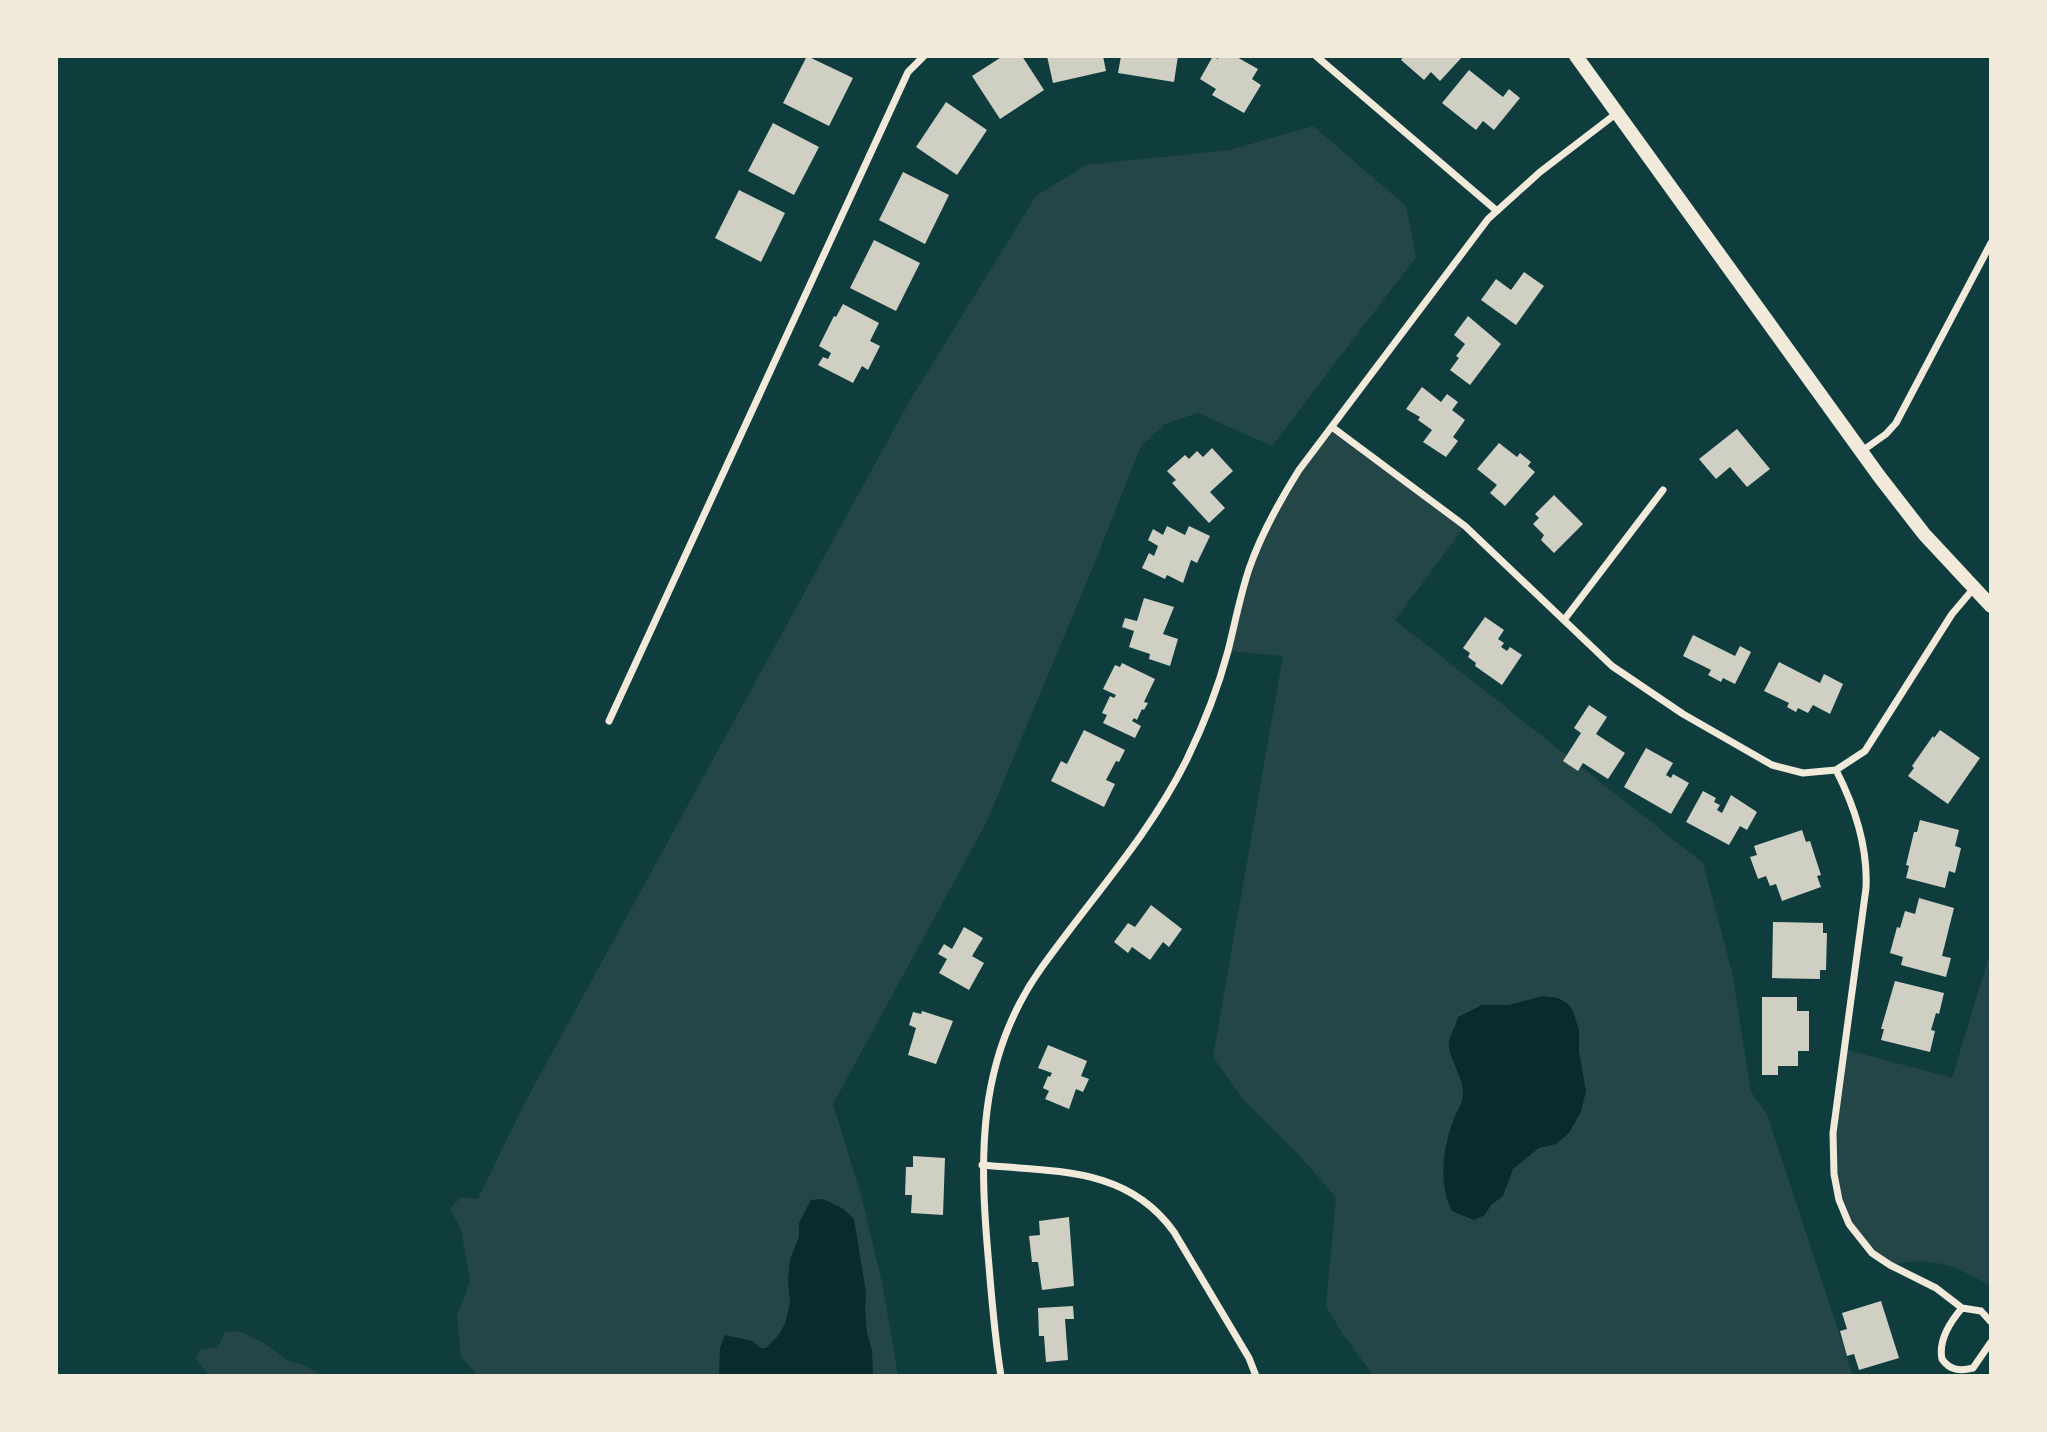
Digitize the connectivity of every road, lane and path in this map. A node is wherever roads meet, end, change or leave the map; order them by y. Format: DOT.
graph roads {
  1 [pos="924,56"];
  2 [pos="1316,56"];
  3 [pos="1576,56"];
  4 [pos="1618,113"];
  5 [pos="1497,211"];
  6 [pos="1991,243"];
  7 [pos="1332,427"];
  8 [pos="1862,451"];
  9 [pos="1663,490"];
  10 [pos="1973,588"];
  11 [pos="1991,606"];
  12 [pos="1564,620"];
  13 [pos="609,721"];
  14 [pos="1836,770"];
  15 [pos="982,1165"];
  16 [pos="1962,1308"];
  17 [pos="1991,1322"];
  18 [pos="1991,1342"];
  19 [pos="1000,1376"];
  20 [pos="1256,1376"];
  1 -- 13 [label="street"];
  2 -- 5 [label="street"];
  3 -- 4 [label="main road"];
  4 -- 5 [label="street"];
  4 -- 8 [label="main road"];
  5 -- 7 [label="street"];
  6 -- 8 [label="street"];
  7 -- 12 [label="street"];
  7 -- 15 [label="street"];
  8 -- 10 [label="main road"];
  9 -- 12 [label="street"];
  10 -- 11 [label="main road"];
  10 -- 14 [label="street"];
  12 -- 14 [label="street"];
  14 -- 16 [label="street"];
  15 -- 19 [label="street"];
  15 -- 20 [label="street"];
  16 -- 17 [label="street"];
  16 -- 18 [label="street"];
}
